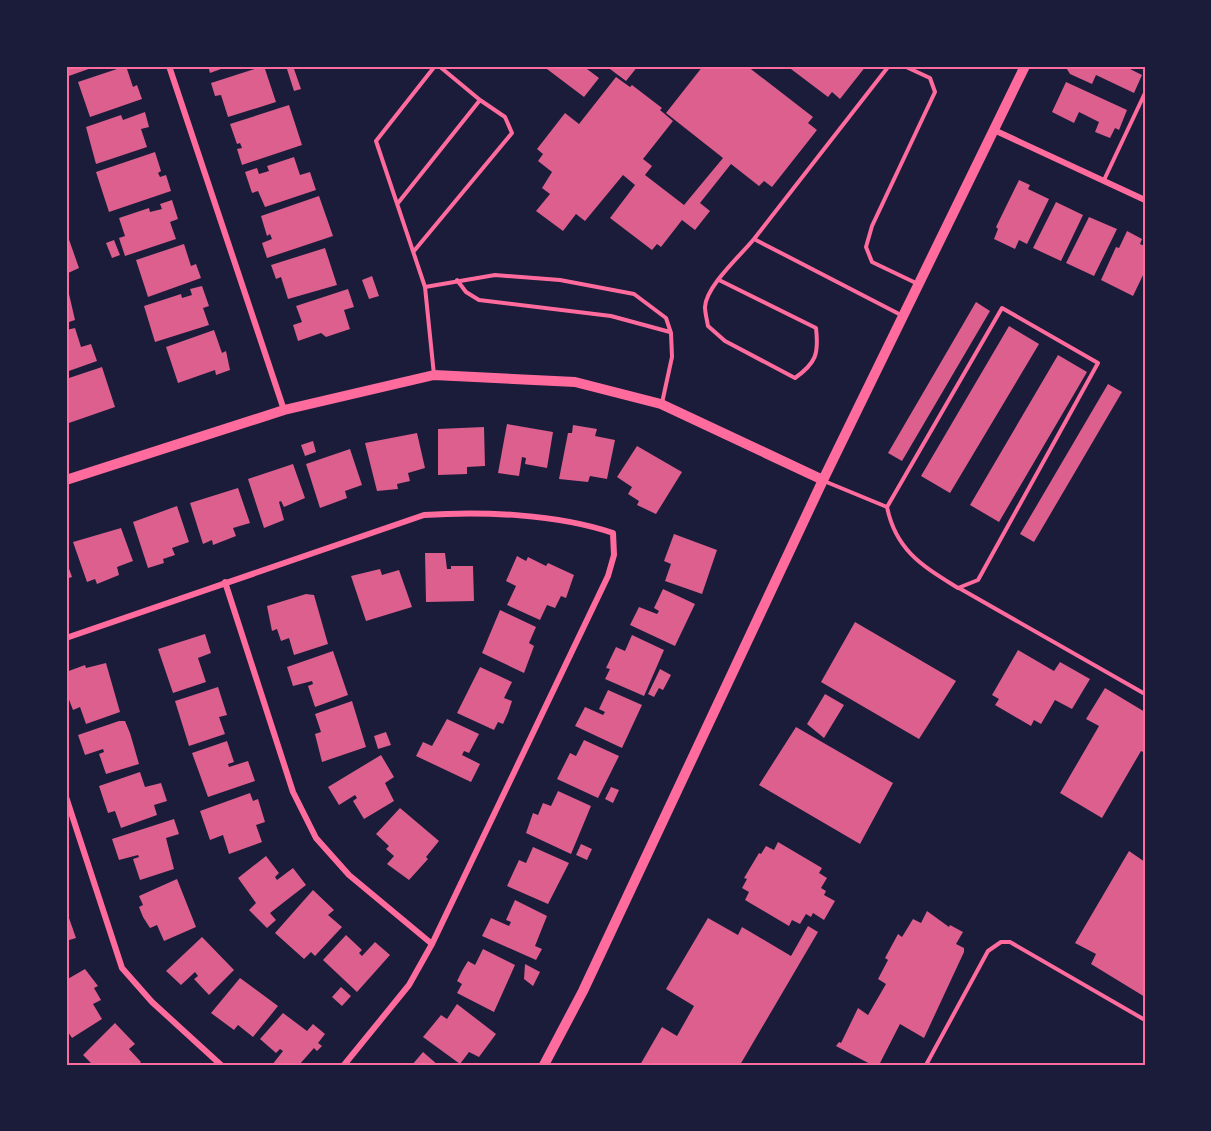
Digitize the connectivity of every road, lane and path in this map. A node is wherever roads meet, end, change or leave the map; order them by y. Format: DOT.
graph roads {
  1 [pos="169,66"];
  2 [pos="437,66"];
  3 [pos="897,66"];
  4 [pos="904,66"];
  5 [pos="1025,66"];
  6 [pos="1145,93"];
  7 [pos="480,100"];
  8 [pos="994,130"];
  9 [pos="1104,180"];
  10 [pos="1145,200"];
  11 [pos="398,204"];
  12 [pos="754,239"];
  13 [pos="414,251"];
  14 [pos="457,280"];
  15 [pos="719,280"];
  16 [pos="919,284"];
  17 [pos="425,287"];
  18 [pos="904,316"];
  19 [pos="671,333"];
  20 [pos="434,375"];
  21 [pos="661,404"];
  22 [pos="285,410"];
  23 [pos="66,480"];
  24 [pos="823,480"];
  25 [pos="887,507"];
  26 [pos="225,582"];
  27 [pos="958,588"];
  28 [pos="66,638"];
  29 [pos="1145,694"];
  30 [pos="66,797"];
  31 [pos="432,944"];
  32 [pos="1145,1020"];
  33 [pos="221,1065"];
  34 [pos="344,1065"];
  35 [pos="544,1065"];
  36 [pos="926,1065"];
  1 -- 22 [label="street"];
  2 -- 7 [label="lane"];
  2 -- 11 [label="lane"];
  3 -- 12 [label="lane"];
  4 -- 16 [label="lane"];
  5 -- 8 [label="street"];
  6 -- 9 [label="lane"];
  7 -- 11 [label="lane"];
  7 -- 13 [label="lane"];
  8 -- 9 [label="street"];
  8 -- 16 [label="street"];
  9 -- 10 [label="street"];
  11 -- 13 [label="lane"];
  12 -- 15 [label="lane"];
  12 -- 18 [label="lane"];
  13 -- 17 [label="lane"];
  14 -- 17 [label="lane"];
  14 -- 19 [label="lane"];
  14 -- 19 [label="lane"];
  15 -- 15 [label="lane"];
  16 -- 18 [label="street"];
  17 -- 20 [label="lane"];
  18 -- 24 [label="street"];
  19 -- 21 [label="lane"];
  20 -- 21 [label="street"];
  20 -- 22 [label="street"];
  21 -- 24 [label="street"];
  22 -- 23 [label="street"];
  24 -- 25 [label="lane"];
  24 -- 35 [label="street"];
  25 -- 27 [label="lane"];
  25 -- 27 [label="lane"];
  26 -- 28 [label="street"];
  26 -- 31 [label="street"];
  26 -- 31 [label="street"];
  27 -- 29 [label="lane"];
  30 -- 33 [label="street"];
  31 -- 34 [label="street"];
  32 -- 36 [label="lane"];
}
